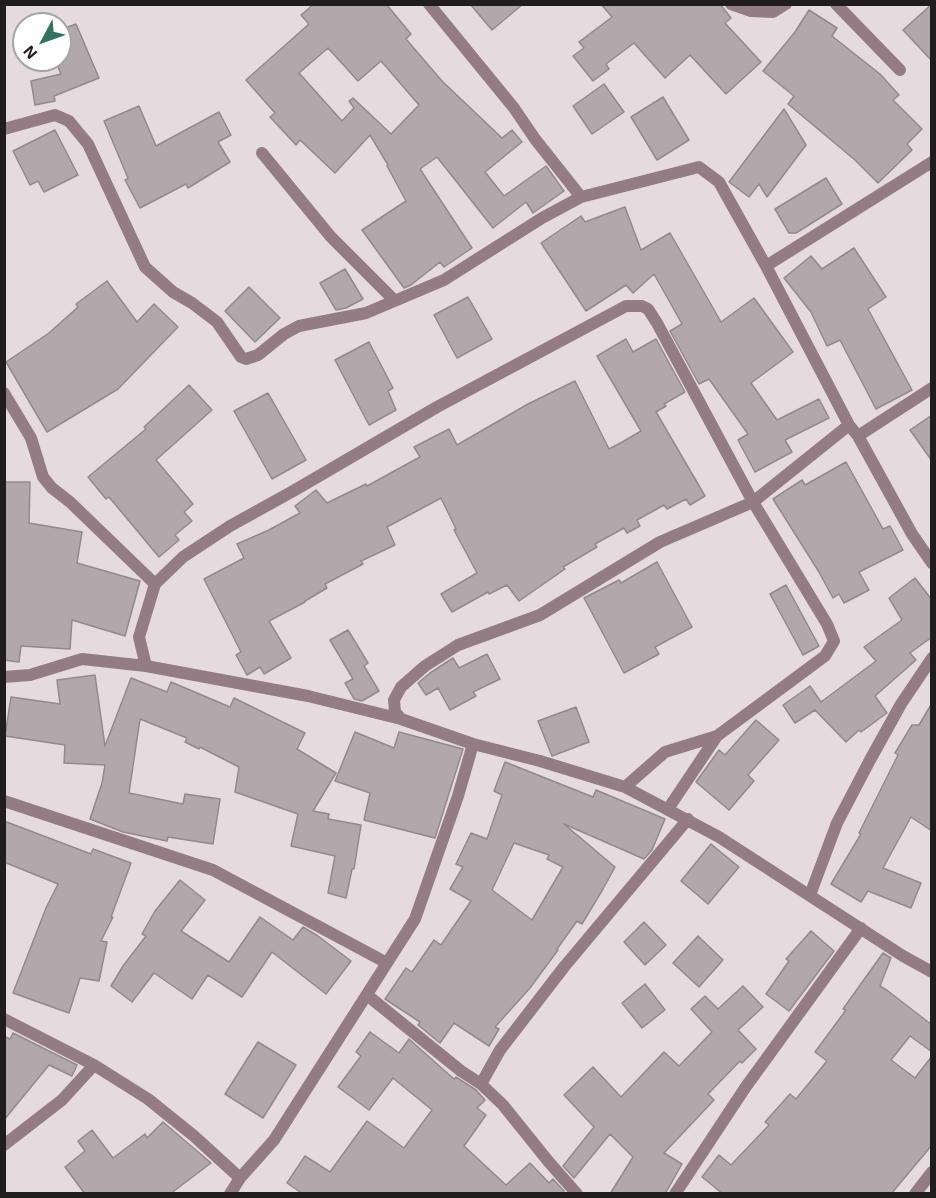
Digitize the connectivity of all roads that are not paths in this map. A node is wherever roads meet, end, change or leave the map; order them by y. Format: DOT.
graph roads {
  1 [pos="429,4"];
  2 [pos="731,4"];
  3 [pos="786,4"];
  4 [pos="836,4"];
  5 [pos="900,70"];
  6 [pos="4,129"];
  7 [pos="262,153"];
  8 [pos="932,162"];
  9 [pos="581,197"];
  10 [pos="766,266"];
  11 [pos="394,300"];
  12 [pos="932,388"];
  13 [pos="4,393"];
  14 [pos="849,425"];
  15 [pos="858,435"];
  16 [pos="753,502"];
  17 [pos="932,563"];
  18 [pos="155,584"];
  19 [pos="932,658"];
  20 [pos="146,666"];
  21 [pos="4,677"];
  22 [pos="400,720"];
  23 [pos="717,736"];
  24 [pos="473,744"];
  25 [pos="625,787"];
  26 [pos="4,801"];
  27 [pos="668,809"];
  28 [pos="688,819"];
  29 [pos="810,895"];
  30 [pos="861,928"];
  31 [pos="387,963"];
  32 [pos="932,972"];
  33 [pos="367,995"];
  34 [pos="4,1019"];
  35 [pos="94,1065"];
  36 [pos="481,1084"];
  37 [pos="4,1145"];
  38 [pos="932,1172"];
  39 [pos="240,1178"];
  40 [pos="231,1194"];
  41 [pos="577,1194"];
  42 [pos="675,1194"];
  43 [pos="915,1194"];
  1 -- 9 [label="street"];
  2 -- 3 [label="street"];
  4 -- 5 [label="street"];
  6 -- 11 [label="street"];
  7 -- 11 [label="street"];
  8 -- 10 [label="street"];
  9 -- 10 [label="street"];
  9 -- 11 [label="street"];
  10 -- 14 [label="street"];
  12 -- 15 [label="street"];
  13 -- 18 [label="street"];
  14 -- 15 [label="street"];
  14 -- 16 [label="street"];
  15 -- 17 [label="street"];
  16 -- 18 [label="street"];
  16 -- 22 [label="street"];
  16 -- 23 [label="street"];
  18 -- 20 [label="street"];
  19 -- 29 [label="street"];
  20 -- 21 [label="street"];
  20 -- 22 [label="street"];
  22 -- 24 [label="street"];
  23 -- 25 [label="street"];
  23 -- 27 [label="street"];
  24 -- 25 [label="street"];
  24 -- 31 [label="street"];
  25 -- 27 [label="street"];
  26 -- 31 [label="street"];
  27 -- 28 [label="street"];
  28 -- 29 [label="street"];
  28 -- 36 [label="street"];
  29 -- 30 [label="street"];
  30 -- 32 [label="street"];
  30 -- 42 [label="street"];
  31 -- 33 [label="street"];
  33 -- 36 [label="street"];
  33 -- 39 [label="street"];
  34 -- 35 [label="street"];
  35 -- 37 [label="street"];
  35 -- 39 [label="street"];
  36 -- 41 [label="street"];
  38 -- 43 [label="street"];
  39 -- 40 [label="street"];
}
